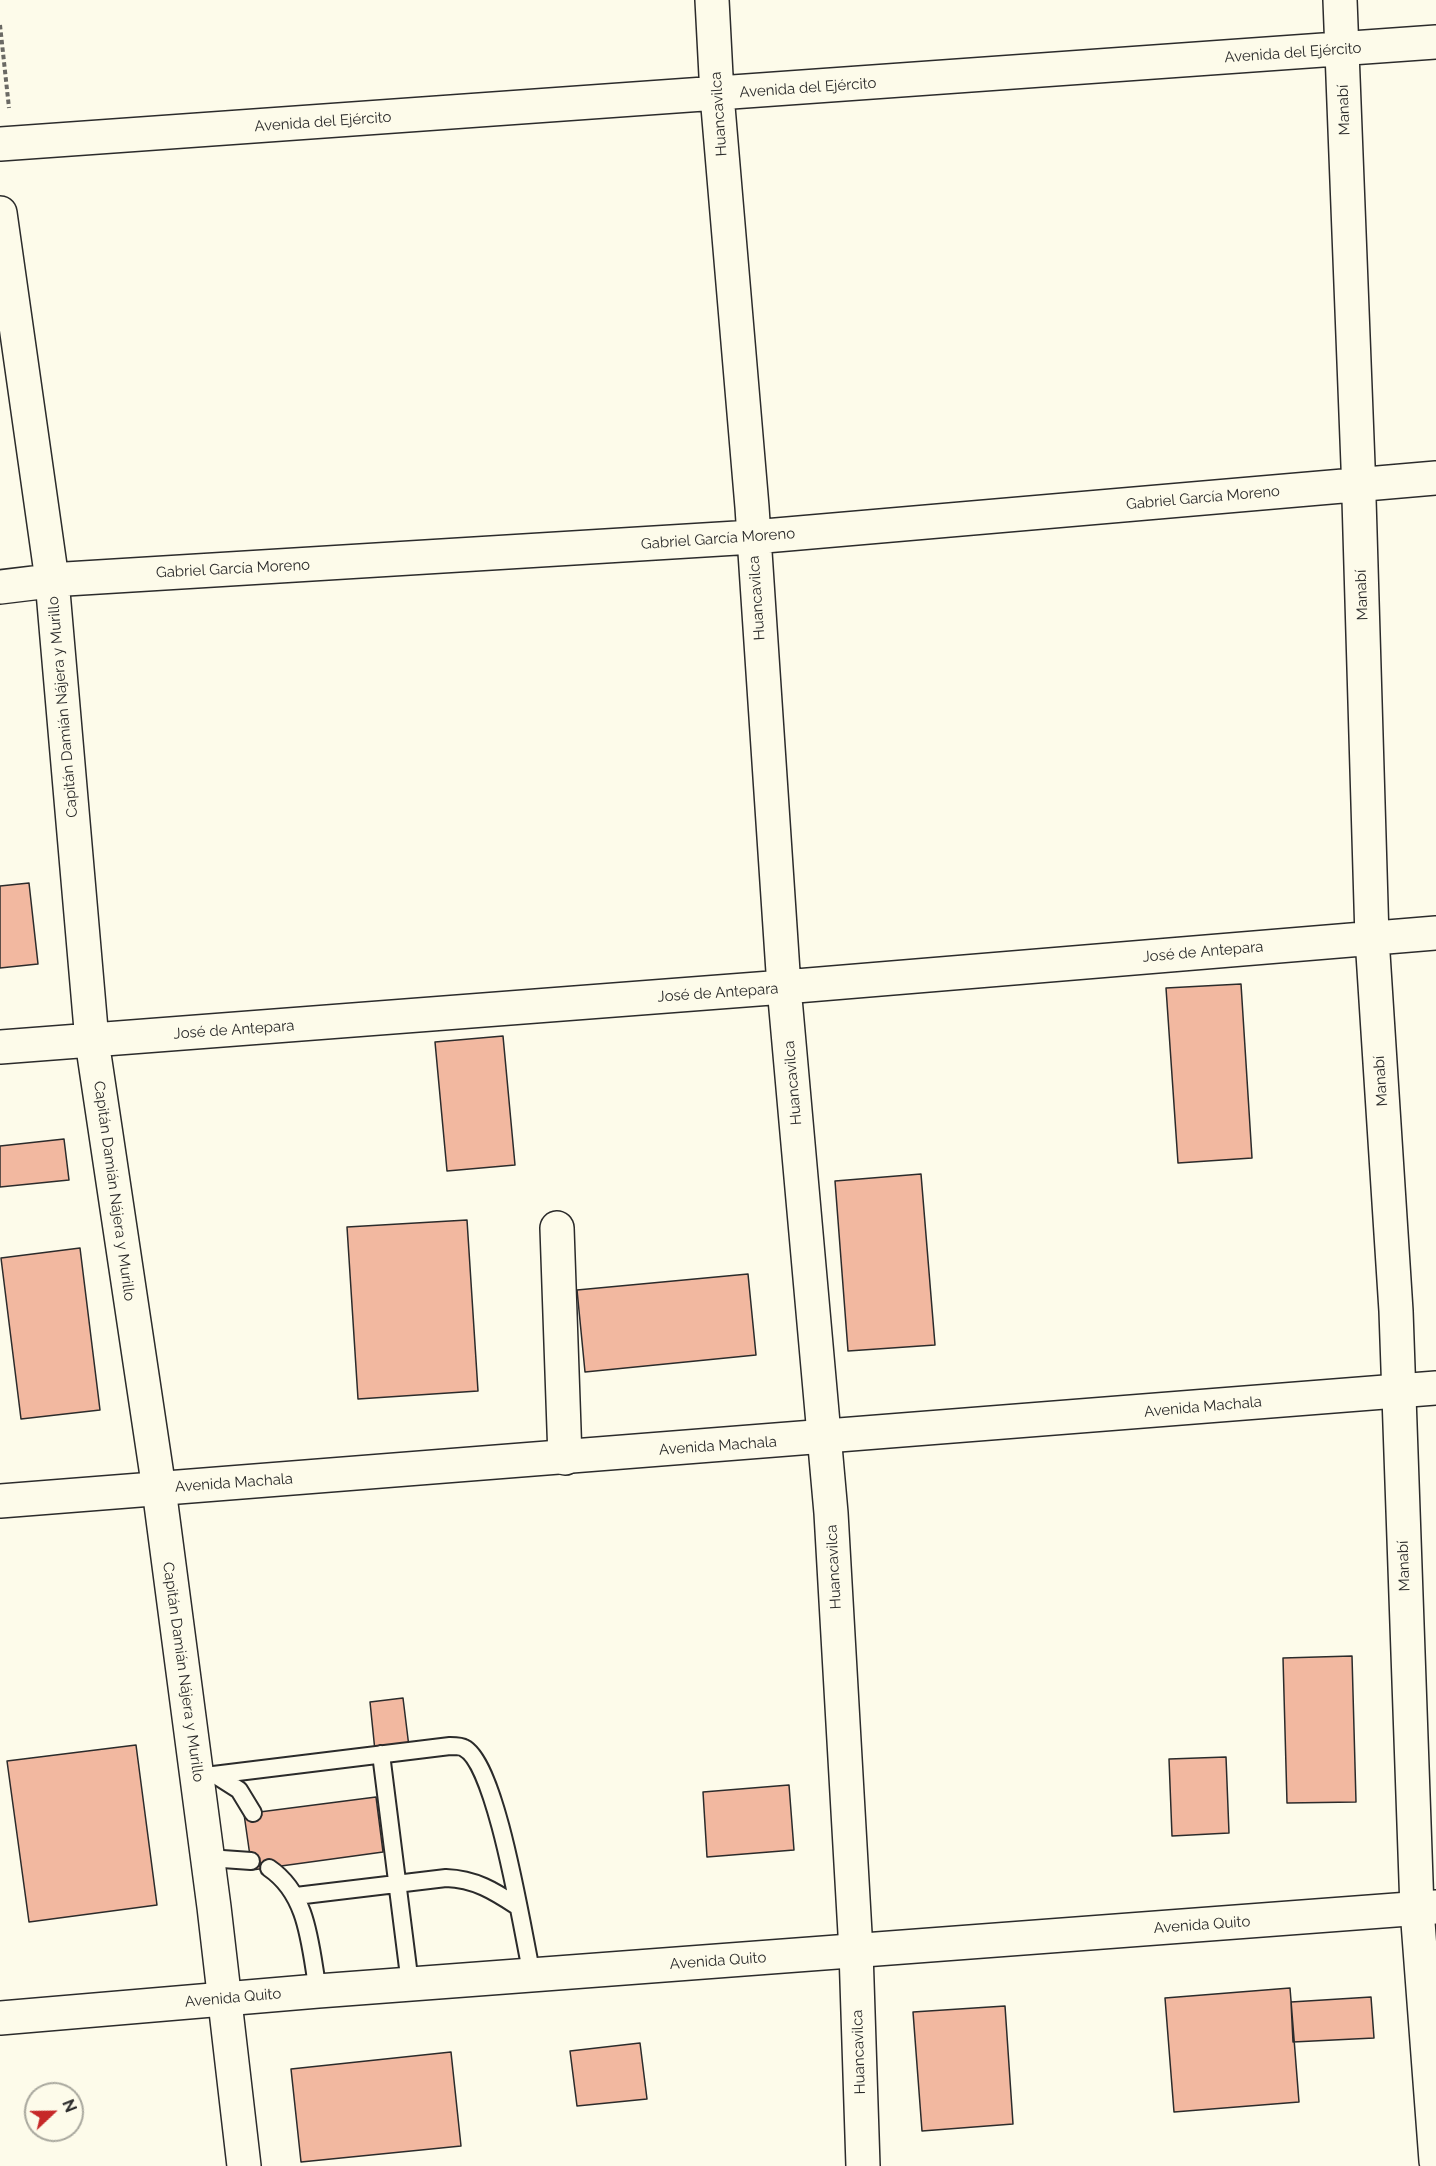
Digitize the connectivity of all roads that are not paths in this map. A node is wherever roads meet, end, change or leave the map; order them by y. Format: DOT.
graph roads {
  1 [pos="712,0"];
  2 [pos="1340,0"];
  3 [pos="1436,42"];
  4 [pos="1341,50"];
  5 [pos="717,95"];
  6 [pos="0,144"];
  7 [pos="0,213"];
  8 [pos="1436,478"];
  9 [pos="1358,484"];
  10 [pos="753,537"];
  11 [pos="52,580"];
  12 [pos="0,588"];
  13 [pos="1436,933"];
  14 [pos="1372,938"];
  15 [pos="784,987"];
  16 [pos="92,1041"];
  17 [pos="0,1047"];
  18 [pos="557,1228"];
  19 [pos="1436,1388"];
  20 [pos="1397,1392"];
  21 [pos="825,1438"];
  22 [pos="565,1458"];
  23 [pos="159,1489"];
  24 [pos="0,1501"];
  25 [pos="381,1754"];
  26 [pos="207,1776"];
  27 [pos="253,1813"];
  28 [pos="208,1858"];
  29 [pos="251,1861"];
  30 [pos="269,1868"];
  31 [pos="397,1884"];
  32 [pos="296,1896"];
  33 [pos="517,1906"];
  34 [pos="1426,1908"];
  35 [pos="856,1951"];
  36 [pos="532,1975"];
  37 [pos="410,1984"];
  38 [pos="318,1990"];
  39 [pos="223,1998"];
  40 [pos="0,2018"];
  41 [pos="1436,2161"];
  42 [pos="244,2166"];
  43 [pos="863,2166"];
  1 -- 5 [label="street, Huancavilca"];
  2 -- 4 [label="street, Manabí"];
  3 -- 4 [label="street, Avenida del Ejército"];
  4 -- 5 [label="street, Avenida del Ejército"];
  4 -- 9 [label="street, Manabí"];
  5 -- 6 [label="street, Avenida del Ejército"];
  5 -- 10 [label="street, Huancavilca"];
  7 -- 11 [label="street, Capitán Damián Nájera y Murillo"];
  8 -- 9 [label="street, Gabriel García Moreno"];
  9 -- 10 [label="street, Gabriel García Moreno"];
  9 -- 14 [label="street, Manabí"];
  10 -- 11 [label="street, Gabriel García Moreno"];
  10 -- 15 [label="street, Huancavilca"];
  11 -- 12 [label="street, Gabriel García Moreno"];
  11 -- 16 [label="street, Capitán Damián Nájera y Murillo"];
  13 -- 14 [label="street, José de Antepara"];
  14 -- 15 [label="street, José de Antepara"];
  14 -- 20 [label="street, Manabí"];
  15 -- 16 [label="street, José de Antepara"];
  15 -- 21 [label="street, Huancavilca"];
  16 -- 17 [label="street, José de Antepara"];
  16 -- 23 [label="street, Capitán Damián Nájera y Murillo"];
  18 -- 22 [label="street"];
  19 -- 20 [label="street, Avenida Machala"];
  20 -- 21 [label="street, Avenida Machala"];
  20 -- 34 [label="street, Manabí"];
  21 -- 22 [label="street, Avenida Machala"];
  21 -- 35 [label="street, Huancavilca"];
  22 -- 23 [label="street, Avenida Machala"];
  23 -- 24 [label="street, Avenida Machala"];
  23 -- 26 [label="street, Capitán Damián Nájera y Murillo"];
  25 -- 26 [label="lane"];
  25 -- 31 [label="lane"];
  25 -- 33 [label="lane"];
  26 -- 27 [label="lane"];
  26 -- 28 [label="street, Capitán Damián Nájera y Murillo"];
  28 -- 29 [label="lane"];
  28 -- 39 [label="street, Capitán Damián Nájera y Murillo"];
  30 -- 32 [label="lane"];
  31 -- 32 [label="lane"];
  31 -- 33 [label="lane"];
  31 -- 37 [label="lane"];
  32 -- 38 [label="lane"];
  33 -- 36 [label="lane"];
  34 -- 35 [label="street, Avenida Quito"];
  34 -- 41 [label="street, Manabí"];
  35 -- 36 [label="street, Avenida Quito"];
  35 -- 43 [label="street, Huancavilca"];
  36 -- 37 [label="street, Avenida Quito"];
  37 -- 38 [label="street, Avenida Quito"];
  38 -- 39 [label="street, Avenida Quito"];
  39 -- 40 [label="street, Avenida Quito"];
  39 -- 42 [label="street, Capitán Damián Nájera y Murillo"];
}
